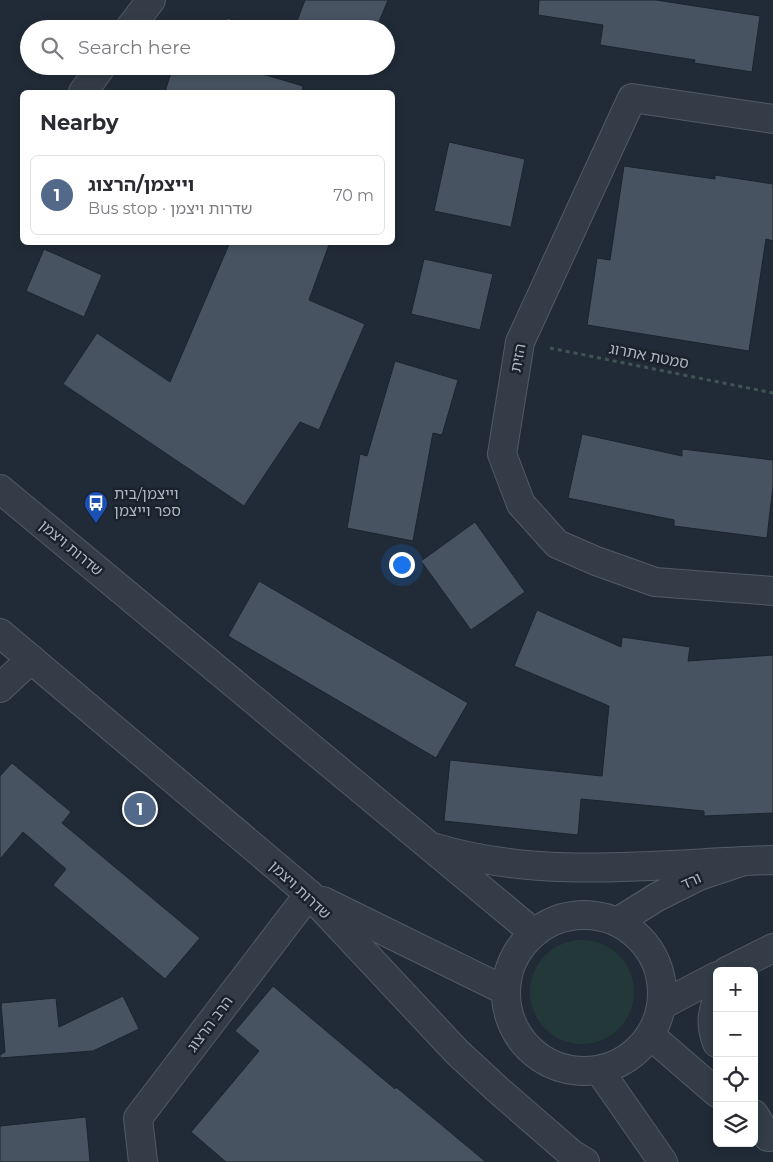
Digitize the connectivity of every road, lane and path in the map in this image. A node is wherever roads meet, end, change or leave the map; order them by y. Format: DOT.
graph roads {
  1 [pos="151,0"];
  2 [pos="137,20"];
  3 [pos="95,75"];
  4 [pos="84,90"];
  5 [pos="773,119"];
  6 [pos="520,342"];
  7 [pos="773,393"];
  8 [pos="0,489"];
  9 [pos="773,591"];
  10 [pos="0,633"];
  11 [pos="31,659"];
  12 [pos="0,688"];
  13 [pos="429,846"];
  14 [pos="773,860"];
  15 [pos="744,861"];
  16 [pos="308,894"];
  17 [pos="617,922"];
  18 [pos="534,933"];
  19 [pos="756,958"];
  20 [pos="736,967"];
  21 [pos="713,978"];
  22 [pos="506,991"];
  23 [pos="662,1005"];
  24 [pos="713,1011"];
  25 [pos="713,1024"];
  26 [pos="650,1035"];
  27 [pos="599,1070"];
  28 [pos="713,1090"];
  29 [pos="758,1122"];
  30 [pos="765,1135"];
  31 [pos="143,1162"];
  32 [pos="585,1162"];
  33 [pos="663,1162"];
  1 -- 2 [label="street"];
  3 -- 4 [label="street"];
  5 -- 6 [label="street, הזית"];
  6 -- 7 [label="path, סמטת אתרוג"];
  6 -- 9 [label="street, הזית"];
  8 -- 13 [label="street, שדרות ויצמן"];
  10 -- 11 [label="street, שדרות ויצמן"];
  11 -- 12 [label="street"];
  11 -- 16 [label="street, שדרות ויצמן"];
  13 -- 15 [label="street"];
  13 -- 18 [label="street, שדרות ויצמן"];
  14 -- 15 [label="street, ורד"];
  15 -- 17 [label="street, ורד"];
  16 -- 22 [label="street"];
  16 -- 31 [label="street, הרב הרצוג"];
  16 -- 32 [label="street, שדרות ויצמן"];
  17 -- 18 [label="street"];
  17 -- 23 [label="street"];
  18 -- 22 [label="street"];
  19 -- 20 [label="street"];
  21 -- 23 [label="street"];
  22 -- 27 [label="street"];
  23 -- 26 [label="street"];
  24 -- 25 [label="street"];
  26 -- 27 [label="street"];
  26 -- 28 [label="street"];
  27 -- 33 [label="street"];
  29 -- 30 [label="street"];
}
